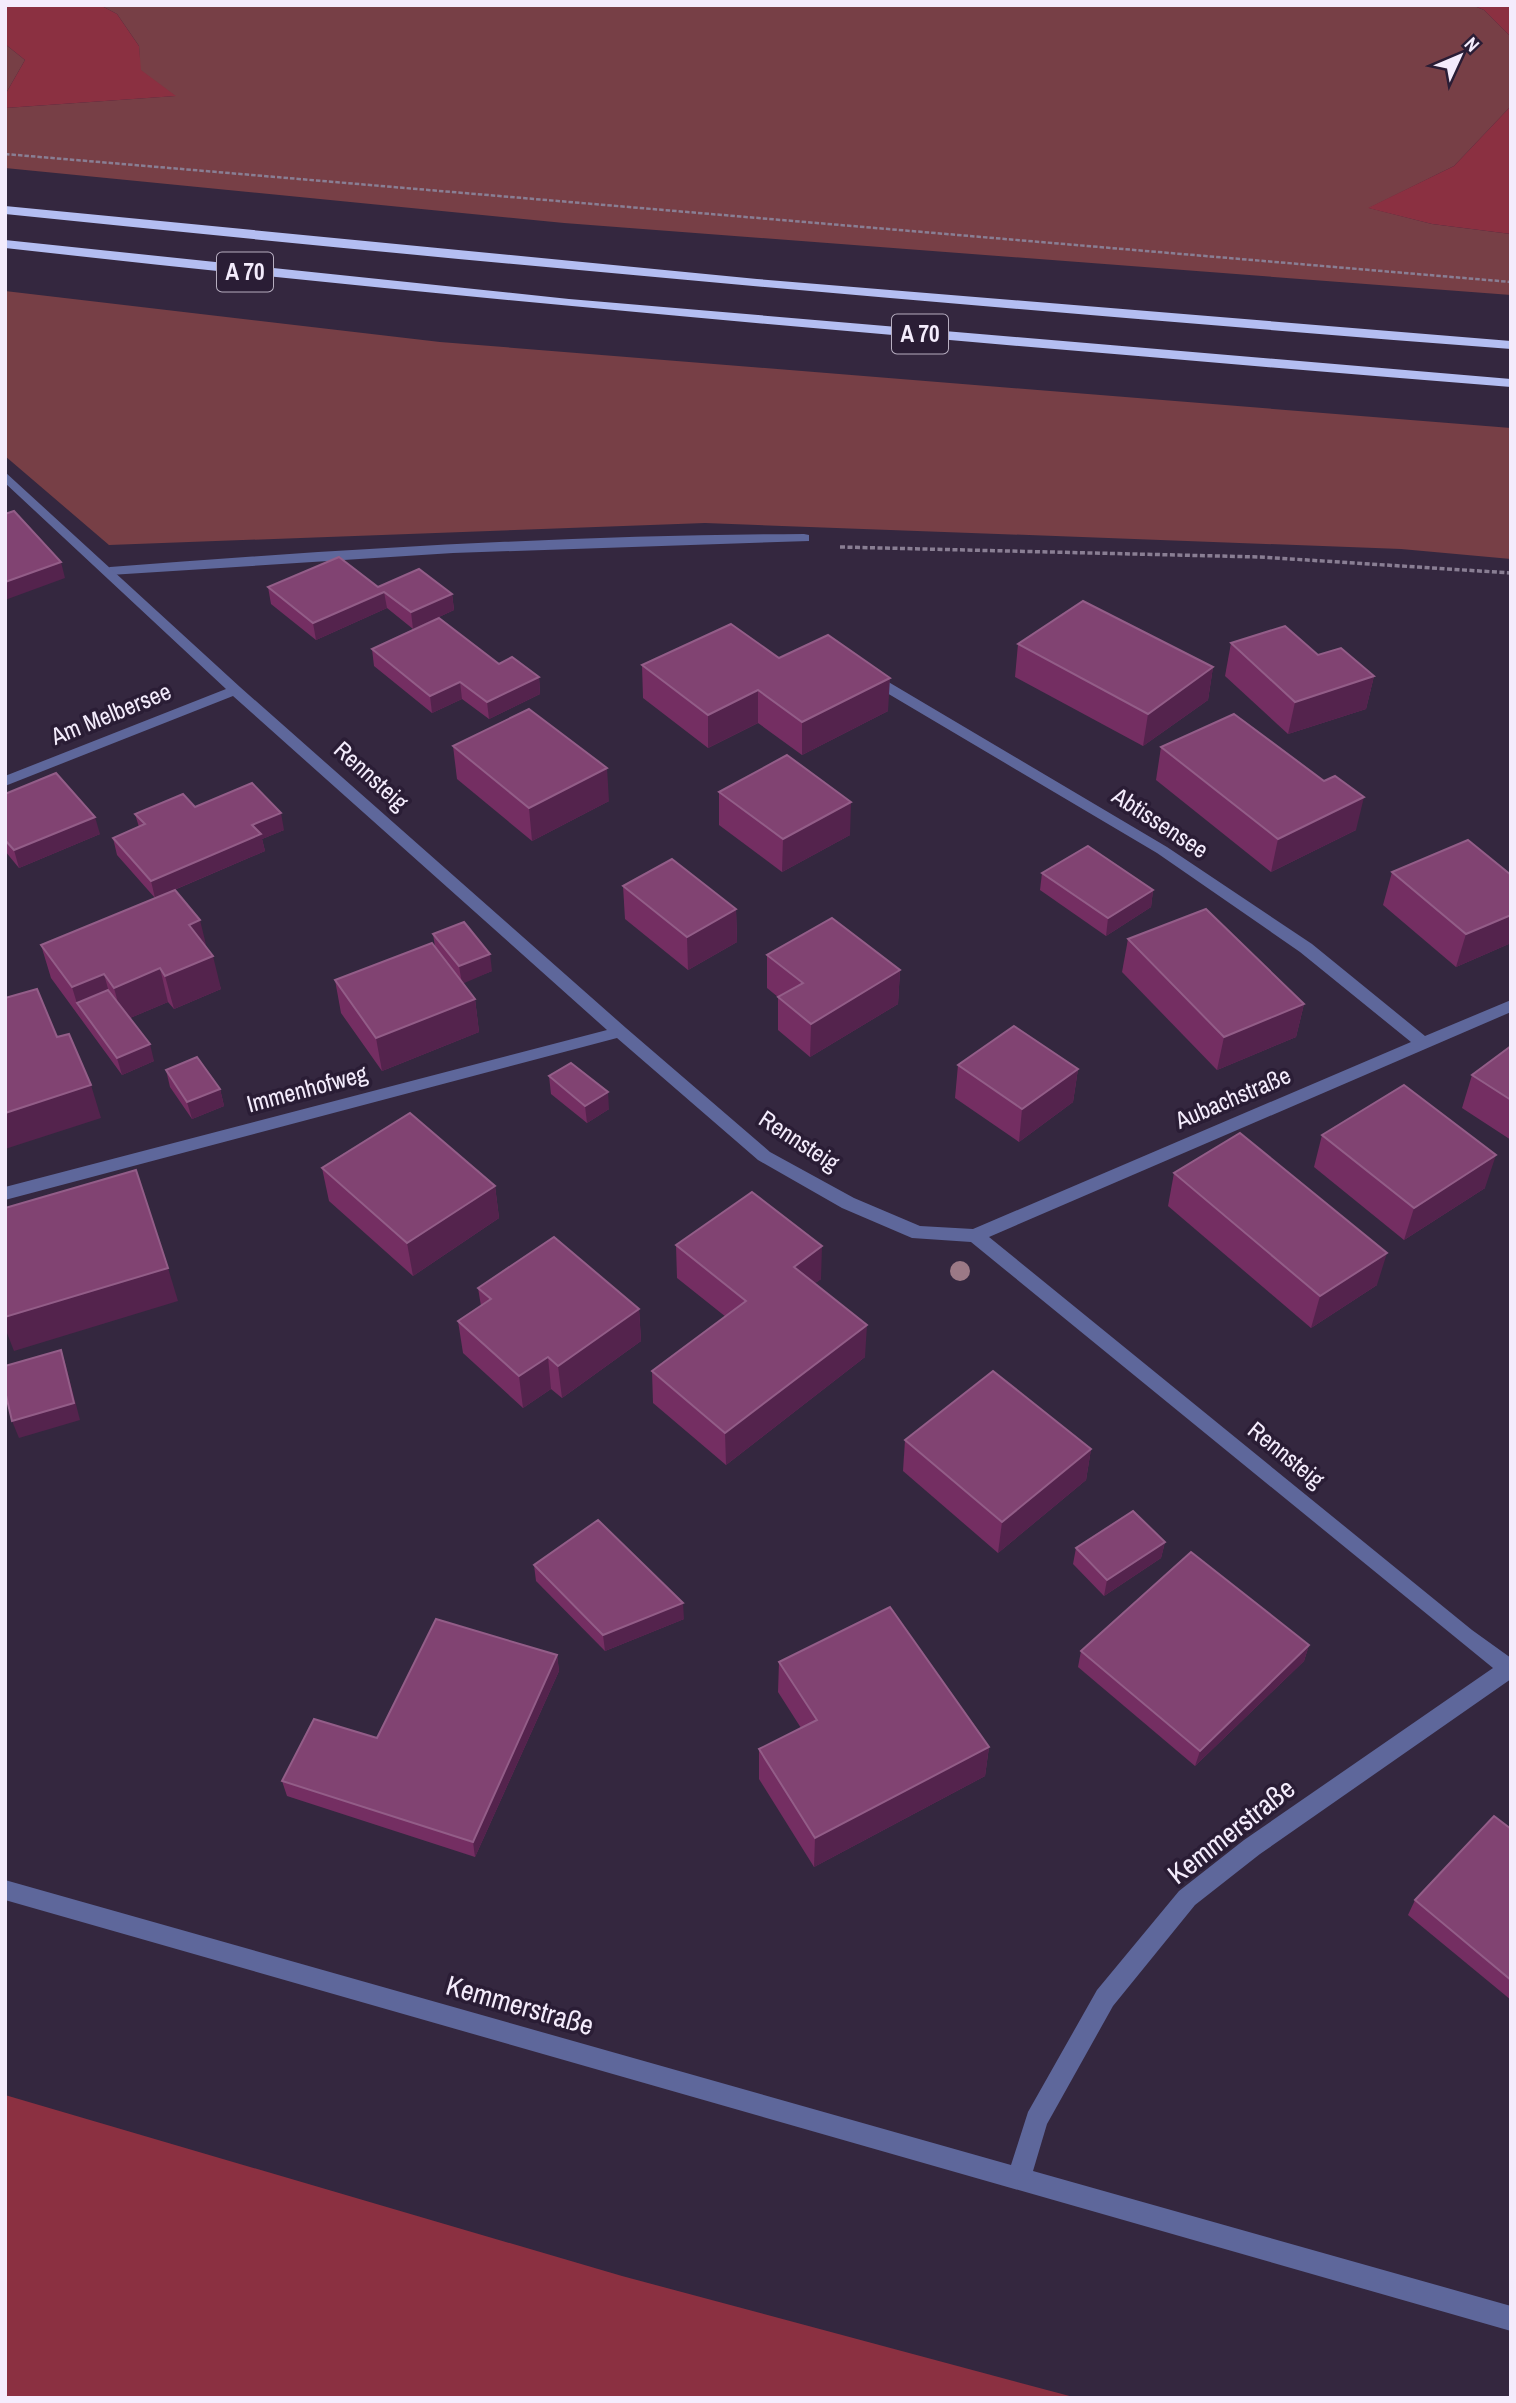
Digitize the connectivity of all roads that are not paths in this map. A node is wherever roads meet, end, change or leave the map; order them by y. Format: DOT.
graph roads {
  1 [pos="5,210"];
  2 [pos="5,244"];
  3 [pos="1511,345"];
  4 [pos="1511,383"];
  5 [pos="5,476"];
  6 [pos="804,538"];
  7 [pos="110,571"];
  8 [pos="855,668"];
  9 [pos="234,690"];
  10 [pos="5,781"];
  11 [pos="1511,1005"];
  12 [pos="621,1032"];
  13 [pos="1422,1042"];
  14 [pos="5,1194"];
  15 [pos="975,1236"];
  16 [pos="1510,1669"];
  17 [pos="5,1889"];
  18 [pos="1019,2179"];
  19 [pos="1511,2319"];
  1 -- 3 [label="highway, A 70"];
  2 -- 4 [label="highway, A 70"];
  5 -- 7 [label="street, Rennsteig"];
  6 -- 7 [label="street"];
  7 -- 9 [label="street, Rennsteig"];
  8 -- 13 [label="street, Abtissensee"];
  9 -- 10 [label="street, Am Melbersee"];
  9 -- 12 [label="street, Rennsteig"];
  11 -- 13 [label="street, Aubachstraße"];
  12 -- 14 [label="street, Immenhofweg"];
  12 -- 15 [label="street, Rennsteig"];
  13 -- 15 [label="street, Aubachstraße"];
  15 -- 16 [label="street, Rennsteig"];
  16 -- 18 [label="street, Kemmerstraße"];
  17 -- 18 [label="street, Kemmerstraße"];
  18 -- 19 [label="street, Kemmerstraße"];
}
